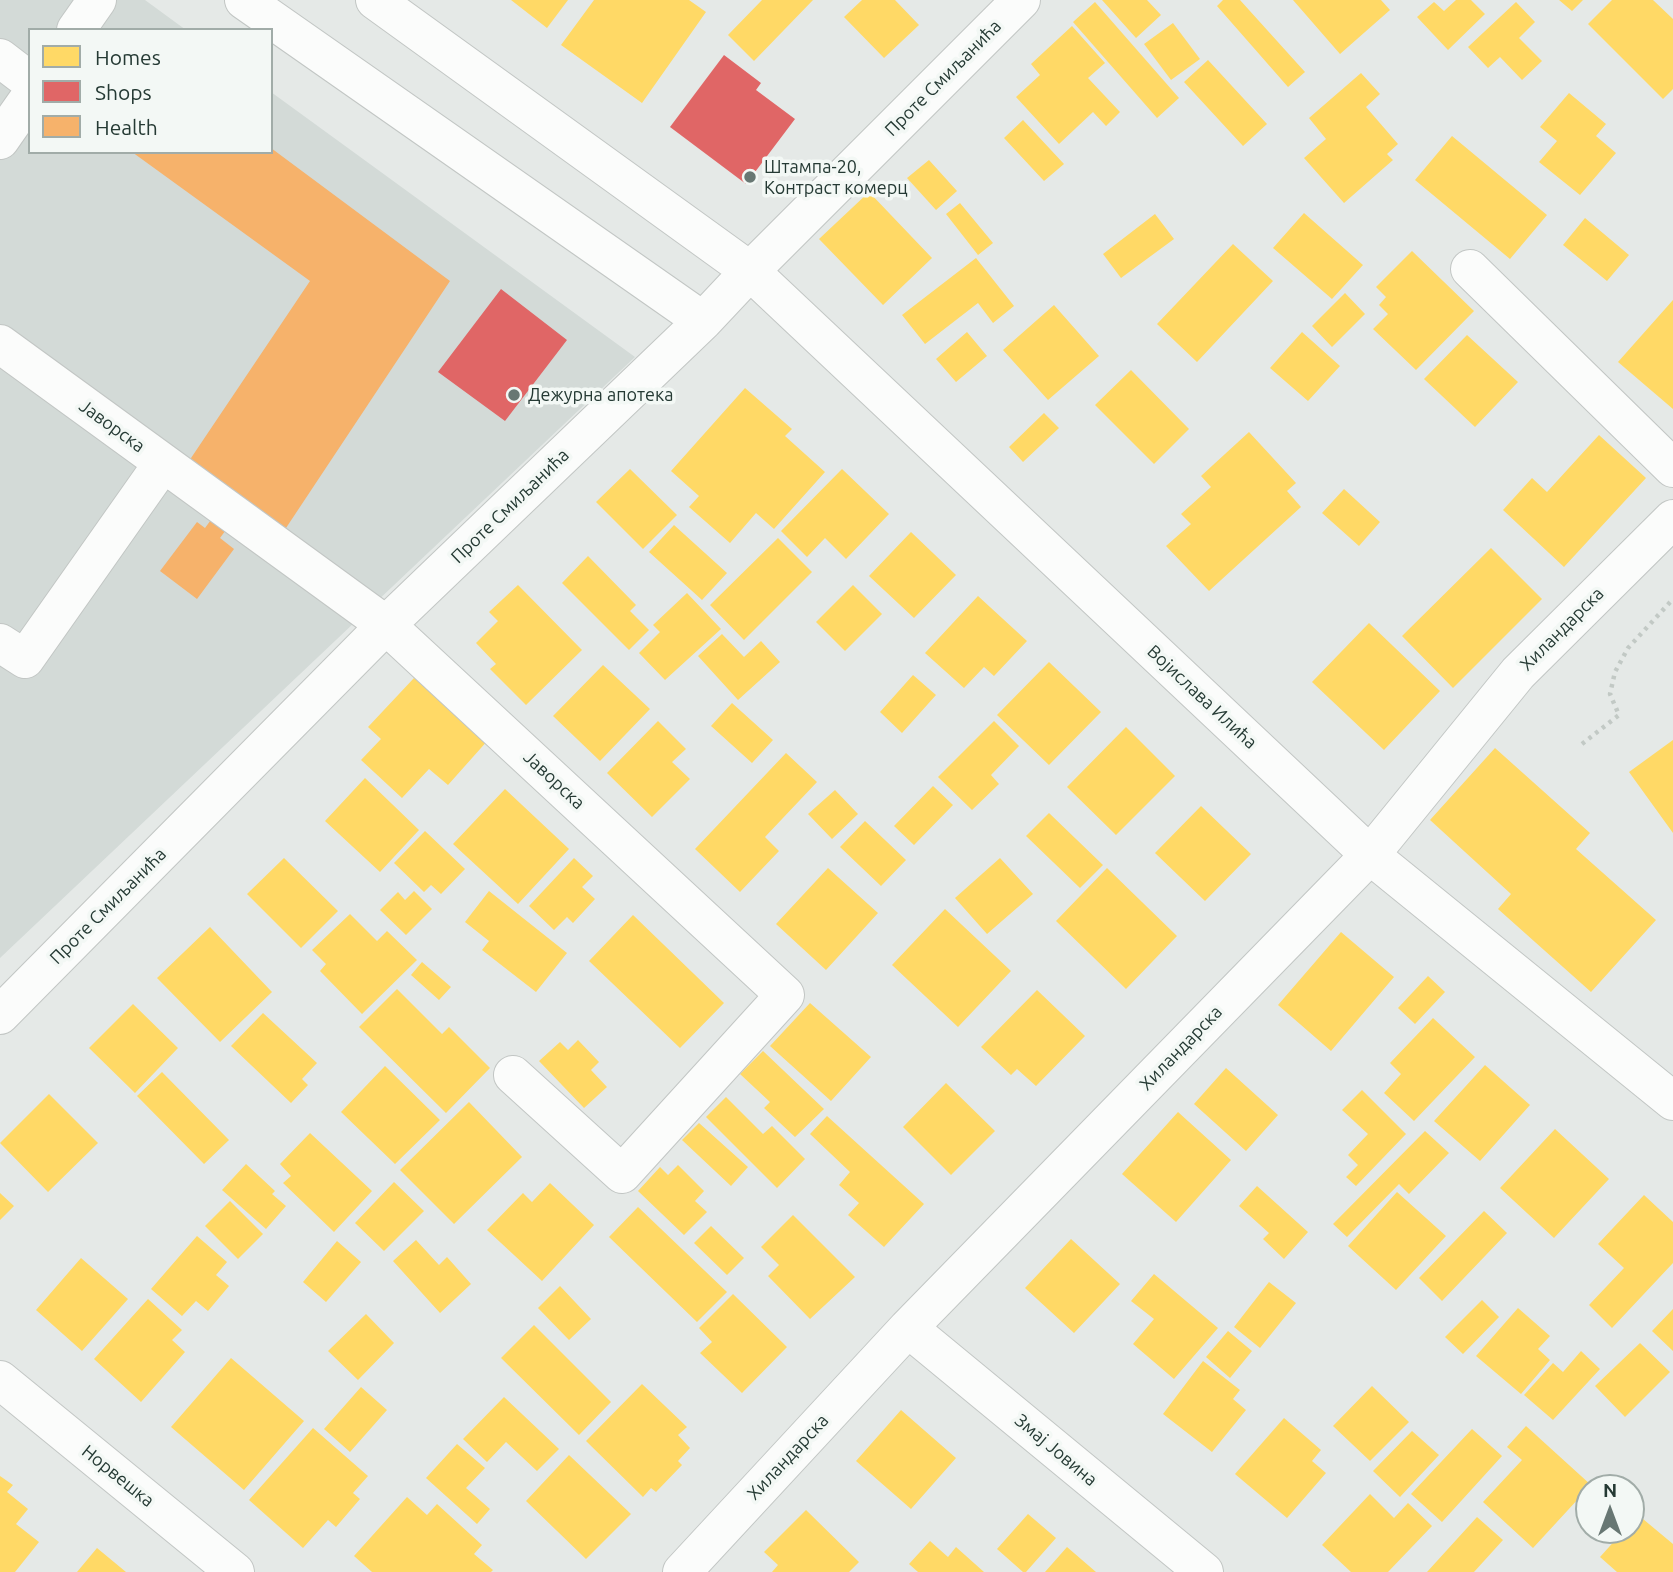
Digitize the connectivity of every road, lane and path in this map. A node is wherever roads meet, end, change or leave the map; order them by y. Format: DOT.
graph roads {
  1 [pos="97,0"];
  2 [pos="244,0"];
  3 [pos="375,0"];
  4 [pos="1021,0"];
  5 [pos="77,28"];
  6 [pos="0,58"];
  7 [pos="28,79"];
  8 [pos="28,100"];
  9 [pos="0,140"];
  10 [pos="1470,270"];
  11 [pos="750,271"];
  12 [pos="703,321"];
  13 [pos="0,344"];
  14 [pos="163,463"];
  15 [pos="1673,468"];
  16 [pos="1673,519"];
  17 [pos="1673,599"];
  18 [pos="386,625"];
  19 [pos="0,643"];
  20 [pos="1582,744"];
  21 [pos="1370,855"];
  22 [pos="0,1015"];
  23 [pos="513,1075"];
  24 [pos="1673,1101"];
  25 [pos="908,1328"];
  26 [pos="0,1380"];
  27 [pos="235,1572"];
  28 [pos="682,1572"];
  29 [pos="1204,1572"];
  1 -- 5 [label="street"];
  2 -- 12 [label="street"];
  3 -- 11 [label="street, Војислава Илића"];
  4 -- 11 [label="street, Проте Смиљанића"];
  6 -- 7 [label="street"];
  8 -- 9 [label="street"];
  10 -- 15 [label="street"];
  11 -- 12 [label="street, Проте Смиљанића"];
  11 -- 21 [label="street, Војислава Илића"];
  12 -- 18 [label="street, Проте Смиљанића"];
  13 -- 14 [label="street, Јаворска"];
  14 -- 18 [label="street, Јаворска"];
  14 -- 19 [label="street"];
  16 -- 21 [label="street, Хиландарска"];
  17 -- 20 [label="path"];
  18 -- 22 [label="street, Проте Смиљанића"];
  18 -- 23 [label="street, Јаворска"];
  21 -- 24 [label="street, Војислава Илића"];
  21 -- 25 [label="street, Хиландарска"];
  25 -- 28 [label="street, Хиландарска"];
  25 -- 29 [label="street, Змај Јовина"];
  26 -- 27 [label="street, Норвешка"];
}
